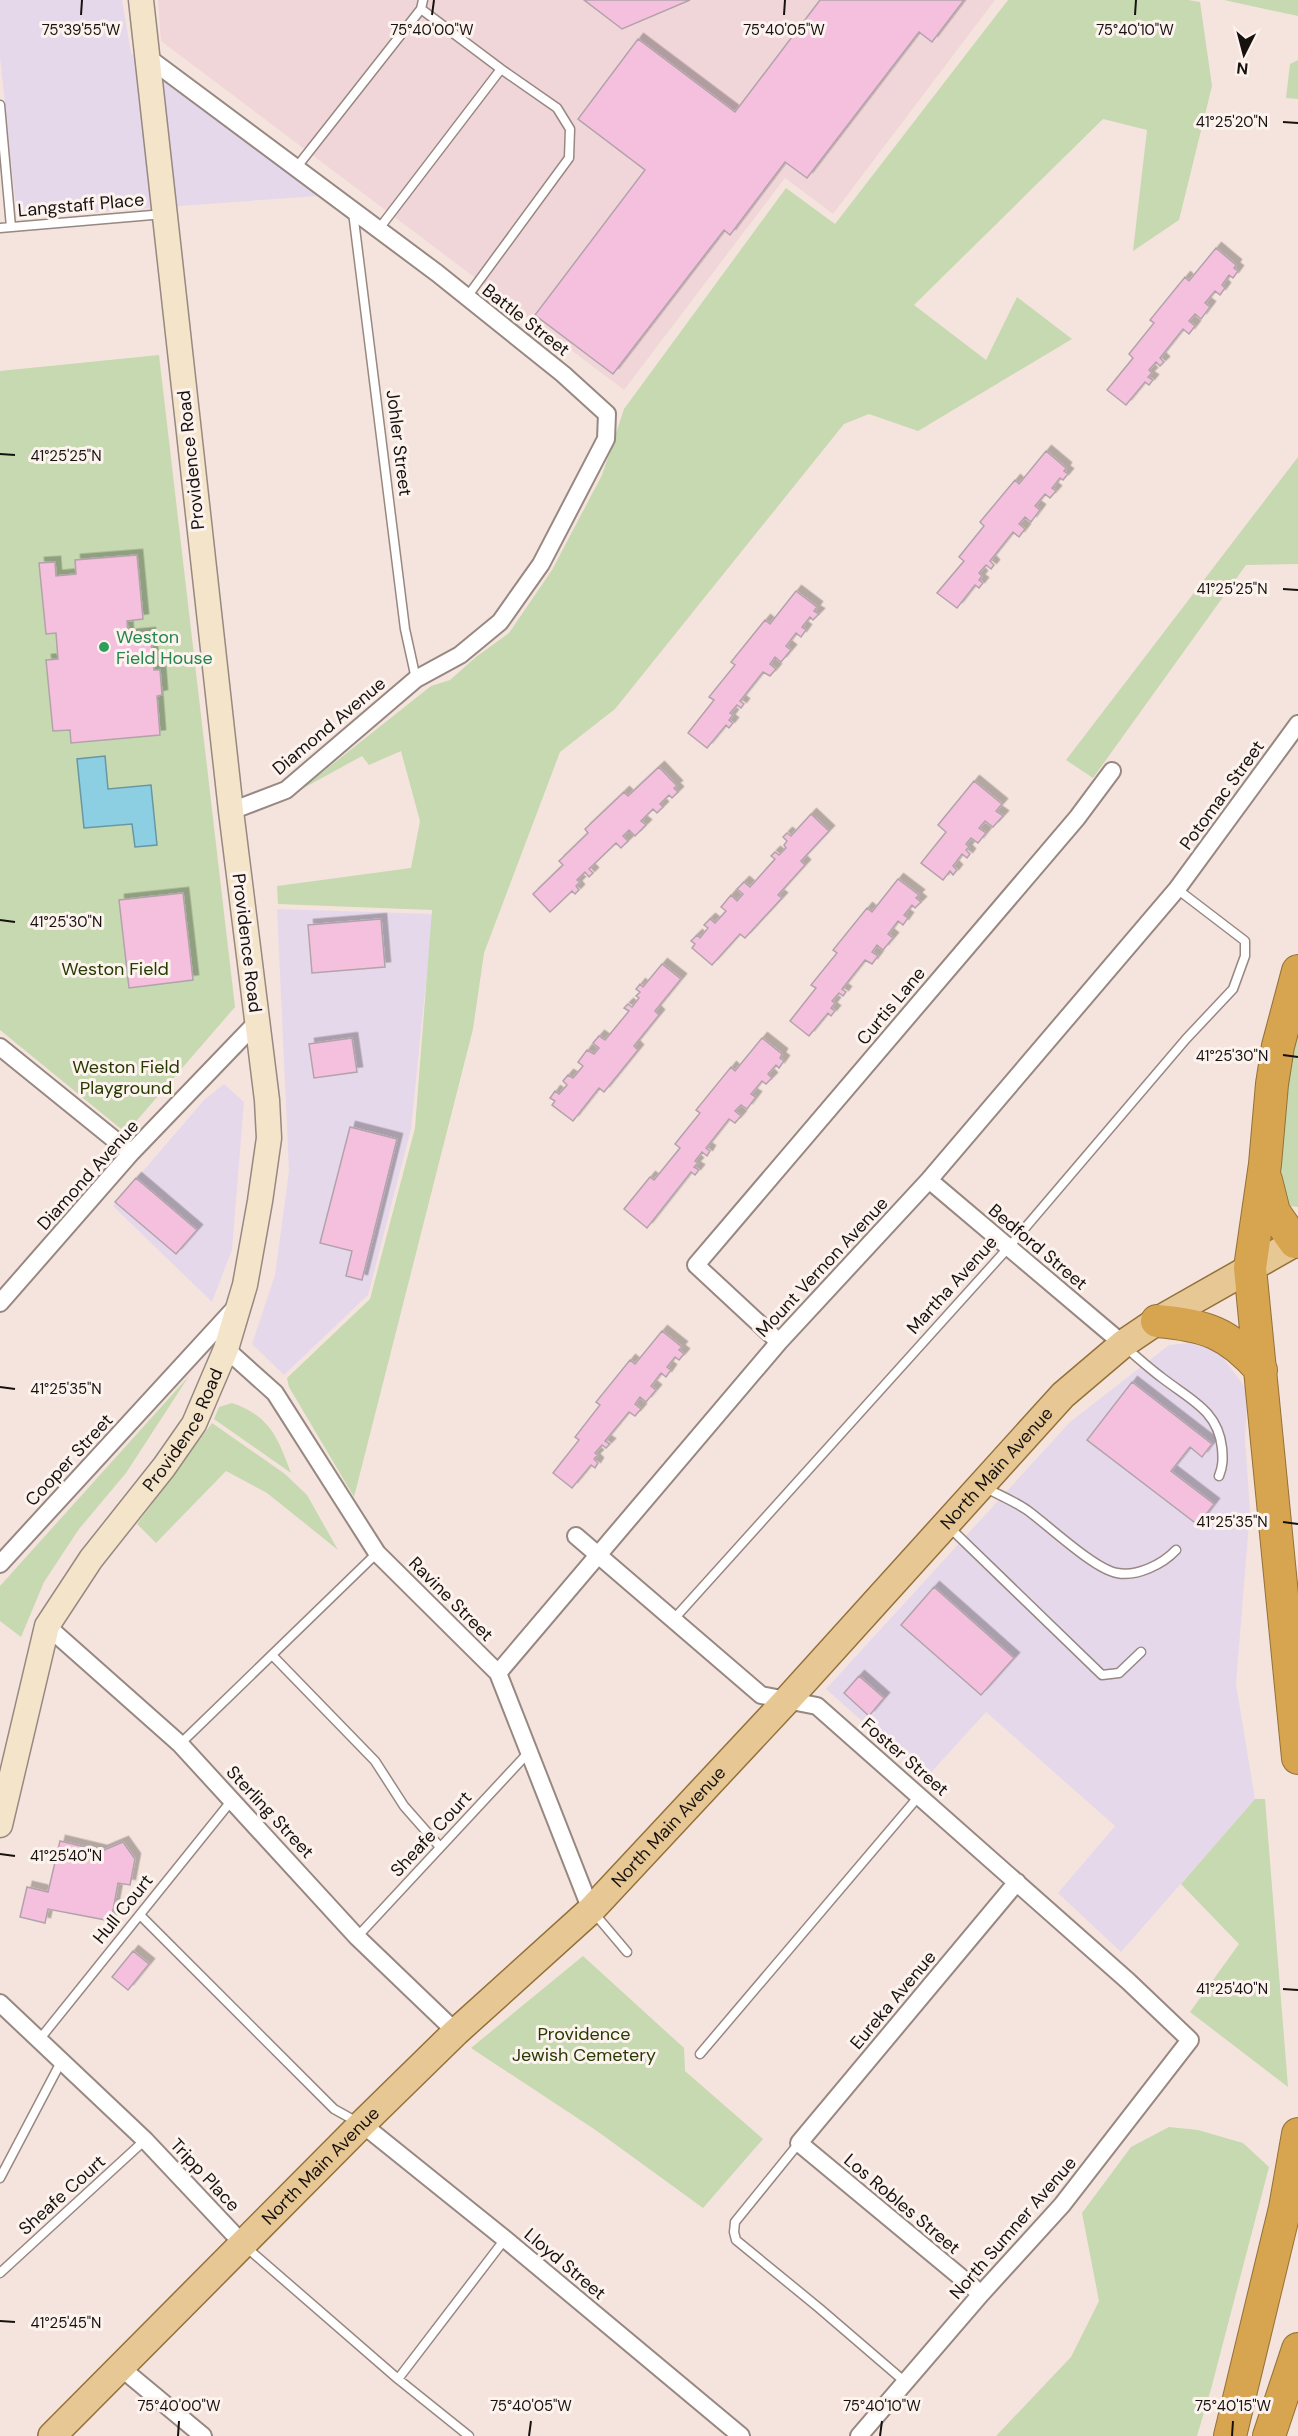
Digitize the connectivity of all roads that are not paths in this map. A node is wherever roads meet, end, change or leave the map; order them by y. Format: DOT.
graph roads {
  1 [pos="141,0"];
  2 [pos="423,0"];
  3 [pos="421,9"];
  4 [pos="146,56"];
  5 [pos="501,69"];
  6 [pos="0,105"];
  7 [pos="296,168"];
  8 [pos="353,211"];
  9 [pos="164,214"];
  10 [pos="11,227"];
  11 [pos="0,228"];
  12 [pos="378,230"];
  13 [pos="467,297"];
  14 [pos="416,679"];
  15 [pos="1298,724"];
  16 [pos="1112,771"];
  17 [pos="231,811"];
  18 [pos="1177,889"];
  19 [pos="1298,970"];
  20 [pos="257,1022"];
  21 [pos="0,1047"];
  22 [pos="131,1153"];
  23 [pos="1265,1164"];
  24 [pos="929,1180"];
  25 [pos="1297,1241"];
  26 [pos="1008,1248"];
  27 [pos="1250,1268"];
  28 [pos="0,1303"];
  29 [pos="240,1303"];
  30 [pos="1157,1321"];
  31 [pos="779,1342"];
  32 [pos="1123,1344"];
  33 [pos="226,1349"];
  34 [pos="1260,1370"];
  35 [pos="1220,1476"];
  36 [pos="980,1485"];
  37 [pos="945,1524"];
  38 [pos="576,1536"];
  39 [pos="1176,1550"];
  40 [pos="377,1553"];
  41 [pos="598,1556"];
  42 [pos="0,1564"];
  43 [pos="673,1620"];
  44 [pos="47,1626"];
  45 [pos="1141,1652"];
  46 [pos="272,1655"];
  47 [pos="498,1672"];
  48 [pos="788,1699"];
  49 [pos="180,1744"];
  50 [pos="528,1753"];
  51 [pos="1298,1758"];
  52 [pos="920,1796"];
  53 [pos="232,1800"];
  54 [pos="0,1825"];
  55 [pos="440,1847"];
  56 [pos="1017,1882"];
  57 [pos="591,1910"];
  58 [pos="140,1915"];
  59 [pos="357,1937"];
  60 [pos="627,1952"];
  61 [pos="0,2003"];
  62 [pos="456,2032"];
  63 [pos="39,2040"];
  64 [pos="1190,2040"];
  65 [pos="700,2054"];
  66 [pos="62,2060"];
  67 [pos="362,2124"];
  68 [pos="1298,2134"];
  69 [pos="146,2140"];
  70 [pos="799,2143"];
  71 [pos="0,2178"];
  72 [pos="505,2239"];
  73 [pos="243,2244"];
  74 [pos="1298,2248"];
  75 [pos="0,2273"];
  76 [pos="981,2294"];
  77 [pos="1298,2349"];
  78 [pos="120,2367"];
  79 [pos="398,2379"];
  80 [pos="904,2381"];
  81 [pos="52,2436"];
  82 [pos="203,2436"];
  83 [pos="469,2436"];
  84 [pos="741,2436"];
  85 [pos="859,2436"];
  86 [pos="1230,2436"];
  87 [pos="1241,2436"];
  88 [pos="1269,2436"];
  1 -- 4 [label="main road, Providence Road"];
  2 -- 3 [label="lane"];
  3 -- 5 [label="lane"];
  3 -- 7 [label="lane"];
  4 -- 7 [label="street, Battle Street"];
  4 -- 9 [label="main road, Providence Road"];
  5 -- 12 [label="lane"];
  5 -- 13 [label="lane"];
  6 -- 10 [label="lane"];
  7 -- 8 [label="street, Battle Street"];
  8 -- 12 [label="street, Battle Street"];
  8 -- 14 [label="lane, Johler Street"];
  9 -- 10 [label="lane, Langstaff Place"];
  9 -- 17 [label="main road, Providence Road"];
  10 -- 11 [label="lane, Langstaff Place"];
  12 -- 13 [label="street, Battle Street"];
  13 -- 14 [label="street, Battle Street"];
  14 -- 17 [label="street, Diamond Avenue"];
  15 -- 18 [label="street, Potomac Street"];
  16 -- 31 [label="street, Curtis Lane"];
  17 -- 20 [label="main road, Providence Road"];
  18 -- 24 [label="street, Mount Vernon Avenue"];
  18 -- 26 [label="lane, Martha Avenue"];
  19 -- 23 [label="highway"];
  20 -- 22 [label="street, Diamond Avenue"];
  20 -- 29 [label="main road, Providence Road"];
  21 -- 22 [label="street"];
  22 -- 28 [label="street, Diamond Avenue"];
  23 -- 25 [label="highway"];
  23 -- 27 [label="highway"];
  24 -- 26 [label="street, Bedford Street"];
  24 -- 31 [label="street, Mount Vernon Avenue"];
  25 -- 27 [label="main road, North Main Avenue"];
  26 -- 32 [label="street, Bedford Street"];
  26 -- 43 [label="lane, Martha Avenue"];
  27 -- 30 [label="main road, North Main Avenue"];
  27 -- 34 [label="highway"];
  29 -- 33 [label="main road, Providence Road"];
  29 -- 42 [label="street, Cooper Street"];
  30 -- 32 [label="main road, North Main Avenue"];
  30 -- 34 [label="highway"];
  31 -- 41 [label="street, Mount Vernon Avenue"];
  32 -- 35 [label="lane"];
  32 -- 36 [label="main road, North Main Avenue"];
  33 -- 40 [label="street, Ravine Street"];
  33 -- 44 [label="main road, Providence Road"];
  34 -- 51 [label="highway"];
  36 -- 37 [label="main road, North Main Avenue"];
  36 -- 39 [label="lane"];
  37 -- 45 [label="lane"];
  37 -- 48 [label="main road, North Main Avenue"];
  38 -- 41 [label="street, Foster Street"];
  40 -- 46 [label="lane"];
  40 -- 47 [label="street, Ravine Street"];
  41 -- 43 [label="street, Foster Street"];
  41 -- 47 [label="street, Mount Vernon Avenue"];
  43 -- 48 [label="street, Foster Street"];
  44 -- 49 [label="street, Sterling Street"];
  44 -- 54 [label="main road, Providence Road"];
  46 -- 49 [label="lane"];
  46 -- 55 [label="lane"];
  47 -- 50 [label="street, Ravine Street"];
  48 -- 52 [label="street, Foster Street"];
  48 -- 57 [label="main road, North Main Avenue"];
  49 -- 53 [label="street, Sterling Street"];
  50 -- 55 [label="lane, Sheafe Court"];
  50 -- 57 [label="street, Ravine Street"];
  52 -- 56 [label="street, Foster Street"];
  52 -- 65 [label="lane"];
  53 -- 58 [label="lane, Hull Court"];
  53 -- 59 [label="street, Sterling Street"];
  55 -- 59 [label="lane, Sheafe Court"];
  56 -- 64 [label="street, Foster Street"];
  56 -- 70 [label="street, Eureka Avenue"];
  57 -- 60 [label="lane"];
  57 -- 62 [label="main road, North Main Avenue"];
  58 -- 63 [label="lane, Hull Court"];
  58 -- 67 [label="lane"];
  59 -- 62 [label="street, Sterling Street"];
  61 -- 63 [label="street, Tripp Place"];
  62 -- 67 [label="main road, North Main Avenue"];
  63 -- 66 [label="street, Tripp Place"];
  64 -- 76 [label="street, North Sumner Avenue"];
  66 -- 69 [label="street, Tripp Place"];
  66 -- 71 [label="lane"];
  67 -- 72 [label="street, Lloyd Street"];
  67 -- 73 [label="main road, North Main Avenue"];
  68 -- 86 [label="highway"];
  69 -- 73 [label="street, Tripp Place"];
  69 -- 75 [label="lane, Sheafe Court"];
  70 -- 76 [label="street, Los Robles Street"];
  70 -- 80 [label="lane"];
  72 -- 79 [label="lane"];
  72 -- 84 [label="street, Lloyd Street"];
  73 -- 78 [label="main road, North Main Avenue"];
  73 -- 79 [label="lane, Tripp Place"];
  74 -- 87 [label="highway"];
  76 -- 80 [label="street, North Sumner Avenue"];
  77 -- 88 [label="highway"];
  78 -- 81 [label="main road, North Main Avenue"];
  78 -- 82 [label="street"];
  79 -- 83 [label="lane, Tripp Place"];
  80 -- 85 [label="street, North Sumner Avenue"];
}
